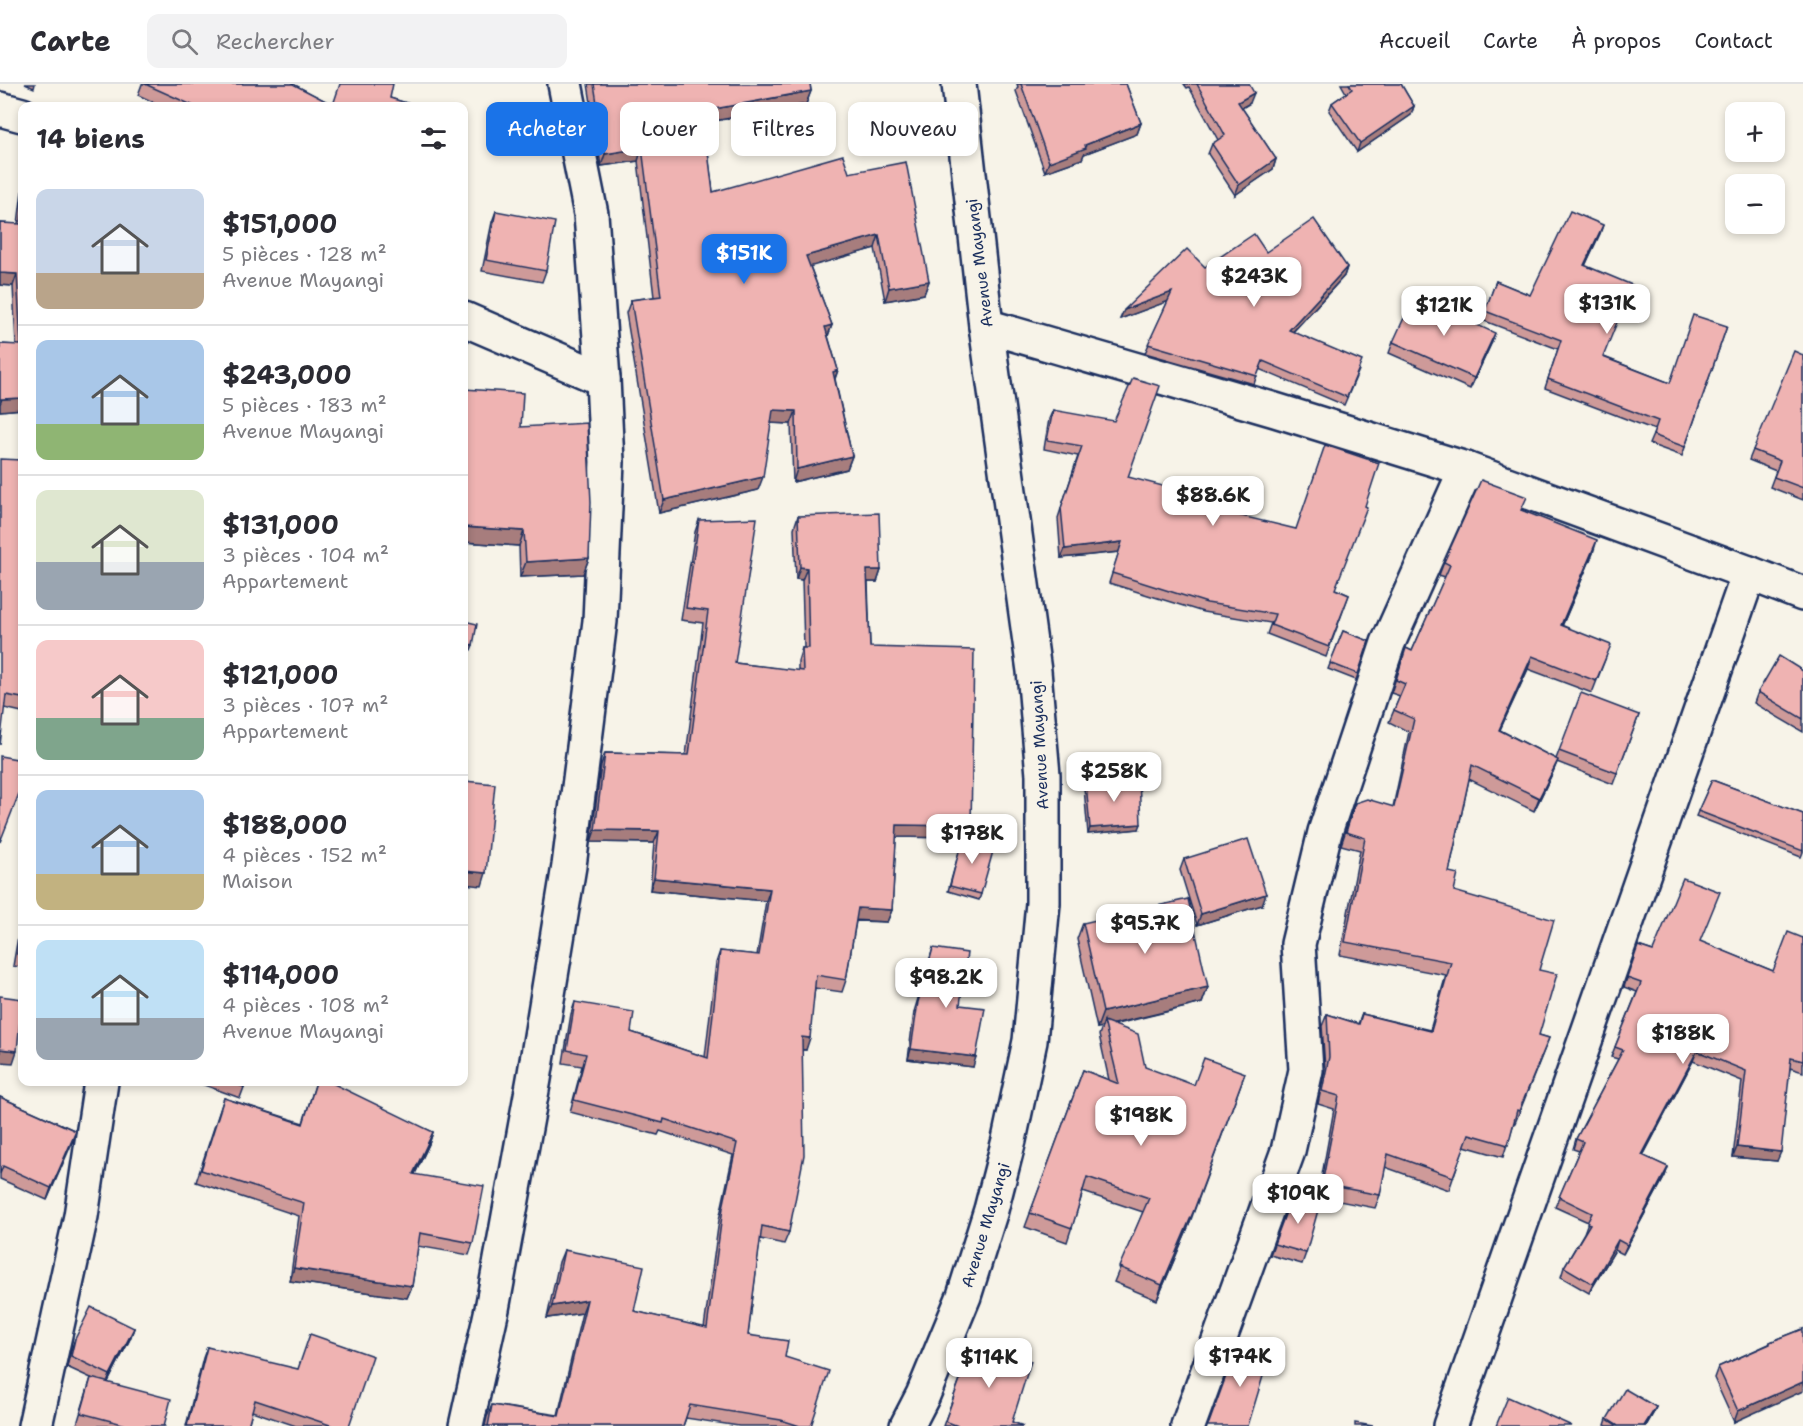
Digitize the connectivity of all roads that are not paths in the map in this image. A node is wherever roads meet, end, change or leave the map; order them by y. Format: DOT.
graph roads {
  1 [pos="565,84"];
  2 [pos="959,84"];
  3 [pos="0,109"];
  4 [pos="18,114"];
  5 [pos="468,320"];
  6 [pos="986,326"];
  7 [pos="603,379"];
  8 [pos="1466,470"];
  9 [pos="1749,573"];
  10 [pos="1803,594"];
  11 [pos="100,1086"];
  12 [pos="35,1426"];
  13 [pos="466,1426"];
  14 [pos="908,1426"];
  15 [pos="1188,1426"];
  16 [pos="1450,1426"];
  1 -- 7 [label="street"];
  2 -- 6 [label="street, Avenue Mayangi"];
  3 -- 4 [label="street"];
  5 -- 7 [label="street"];
  6 -- 8 [label="street"];
  6 -- 14 [label="street, Avenue Mayangi"];
  7 -- 13 [label="street"];
  8 -- 9 [label="street"];
  8 -- 15 [label="street"];
  9 -- 10 [label="street"];
  9 -- 16 [label="street"];
  11 -- 12 [label="street"];
}
